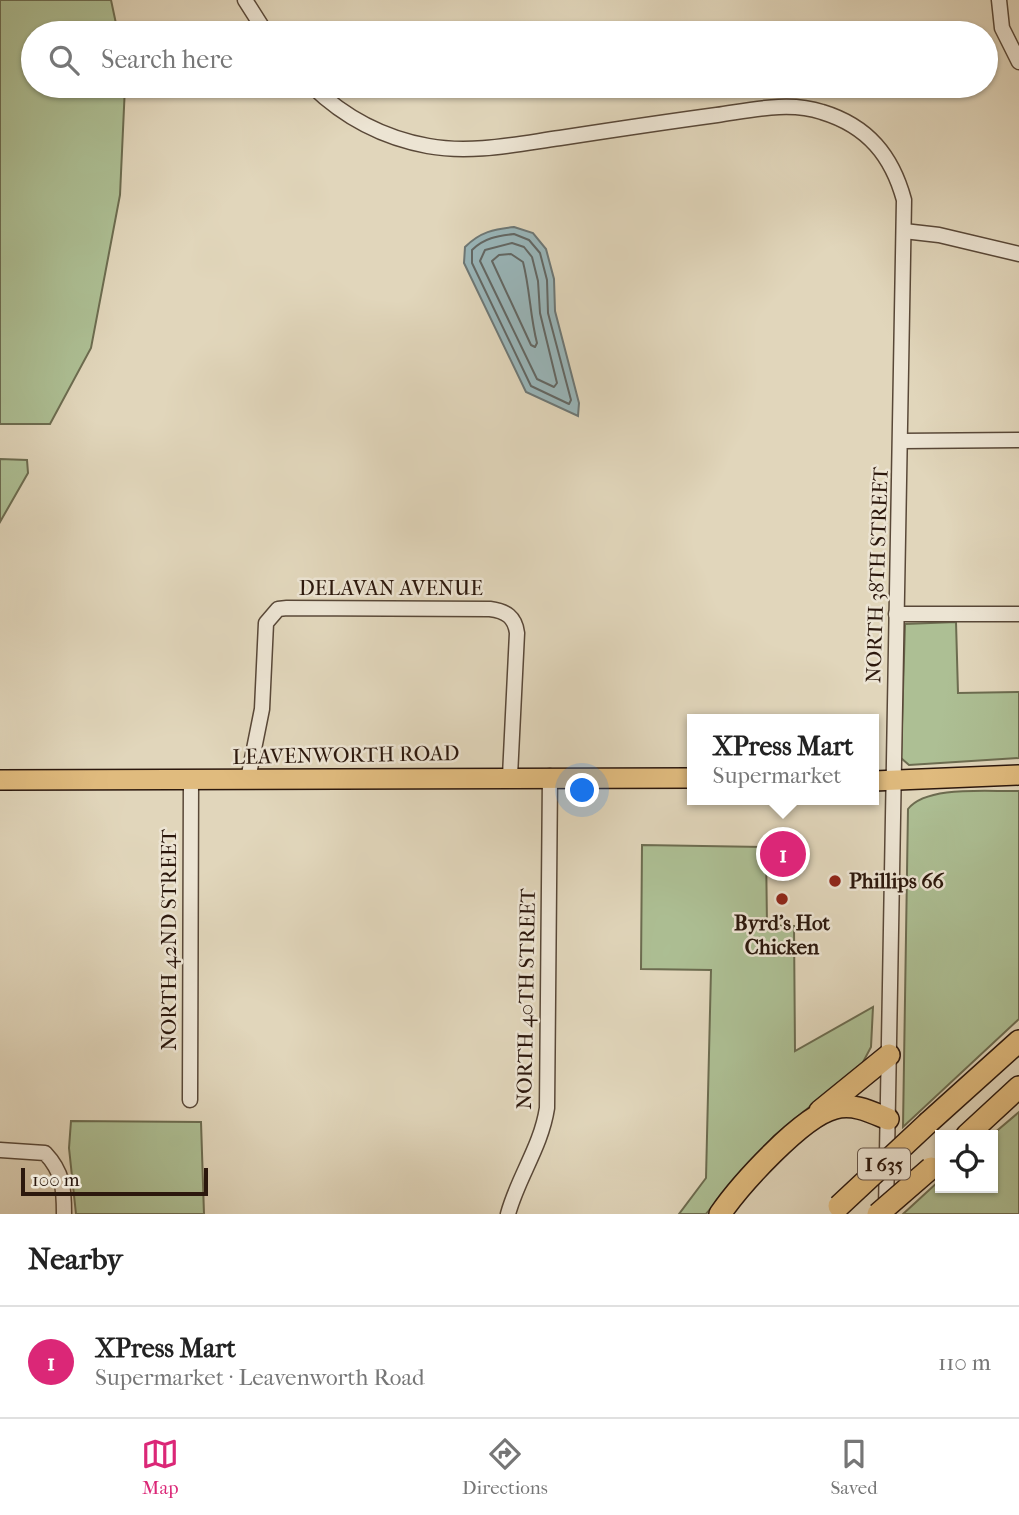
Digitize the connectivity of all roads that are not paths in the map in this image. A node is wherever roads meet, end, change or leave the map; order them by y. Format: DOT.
graph roads {
  1 [pos="245,0"];
  2 [pos="999,0"];
  3 [pos="259,21"];
  4 [pos="1019,62"];
  5 [pos="327,98"];
  6 [pos="904,231"];
  7 [pos="1019,254"];
  8 [pos="1019,440"];
  9 [pos="902,441"];
  10 [pos="896,614"];
  11 [pos="1019,614"];
  12 [pos="1019,775"];
  13 [pos="510,776"];
  14 [pos="550,776"];
  15 [pos="687,778"];
  16 [pos="0,779"];
  17 [pos="191,779"];
  18 [pos="248,779"];
  19 [pos="883,781"];
  20 [pos="1019,1041"];
  21 [pos="888,1055"];
  22 [pos="1019,1087"];
  23 [pos="190,1100"];
  24 [pos="815,1115"];
  25 [pos="888,1119"];
  26 [pos="972,1130"];
  27 [pos="0,1150"];
  28 [pos="935,1164"];
  29 [pos="835,1210"];
  30 [pos="64,1214"];
  31 [pos="508,1214"];
  32 [pos="720,1214"];
  33 [pos="878,1214"];
  34 [pos="886,1214"];
  1 -- 3 [label="street"];
  2 -- 4 [label="street"];
  5 -- 6 [label="street, NORTH 38TH STREET"];
  6 -- 7 [label="street"];
  6 -- 9 [label="street, NORTH 38TH STREET"];
  8 -- 9 [label="street"];
  9 -- 10 [label="street, NORTH 38TH STREET"];
  10 -- 11 [label="street"];
  10 -- 19 [label="street, NORTH 38TH STREET"];
  12 -- 19 [label="main road"];
  13 -- 14 [label="main road, LEAVENWORTH ROAD"];
  13 -- 18 [label="main road, LEAVENWORTH ROAD"];
  13 -- 18 [label="street, DELAVAN AVENUE"];
  14 -- 15 [label="main road, LEAVENWORTH ROAD"];
  14 -- 31 [label="street, NORTH 40TH STREET"];
  16 -- 17 [label="main road, LEAVENWORTH ROAD"];
  17 -- 18 [label="main road, LEAVENWORTH ROAD"];
  17 -- 23 [label="street, NORTH 42ND STREET"];
  19 -- 21 [label="street, NORTH 38TH STREET"];
  20 -- 29 [label="highway, I 635, bridge"];
  21 -- 24 [label="highway"];
  21 -- 25 [label="street, NORTH 38TH STREET"];
  22 -- 26 [label="highway"];
  24 -- 25 [label="highway"];
  24 -- 32 [label="highway"];
  25 -- 34 [label="street, NORTH 38TH STREET"];
  27 -- 30 [label="street"];
  28 -- 33 [label="highway, I 635, bridge"];
}
